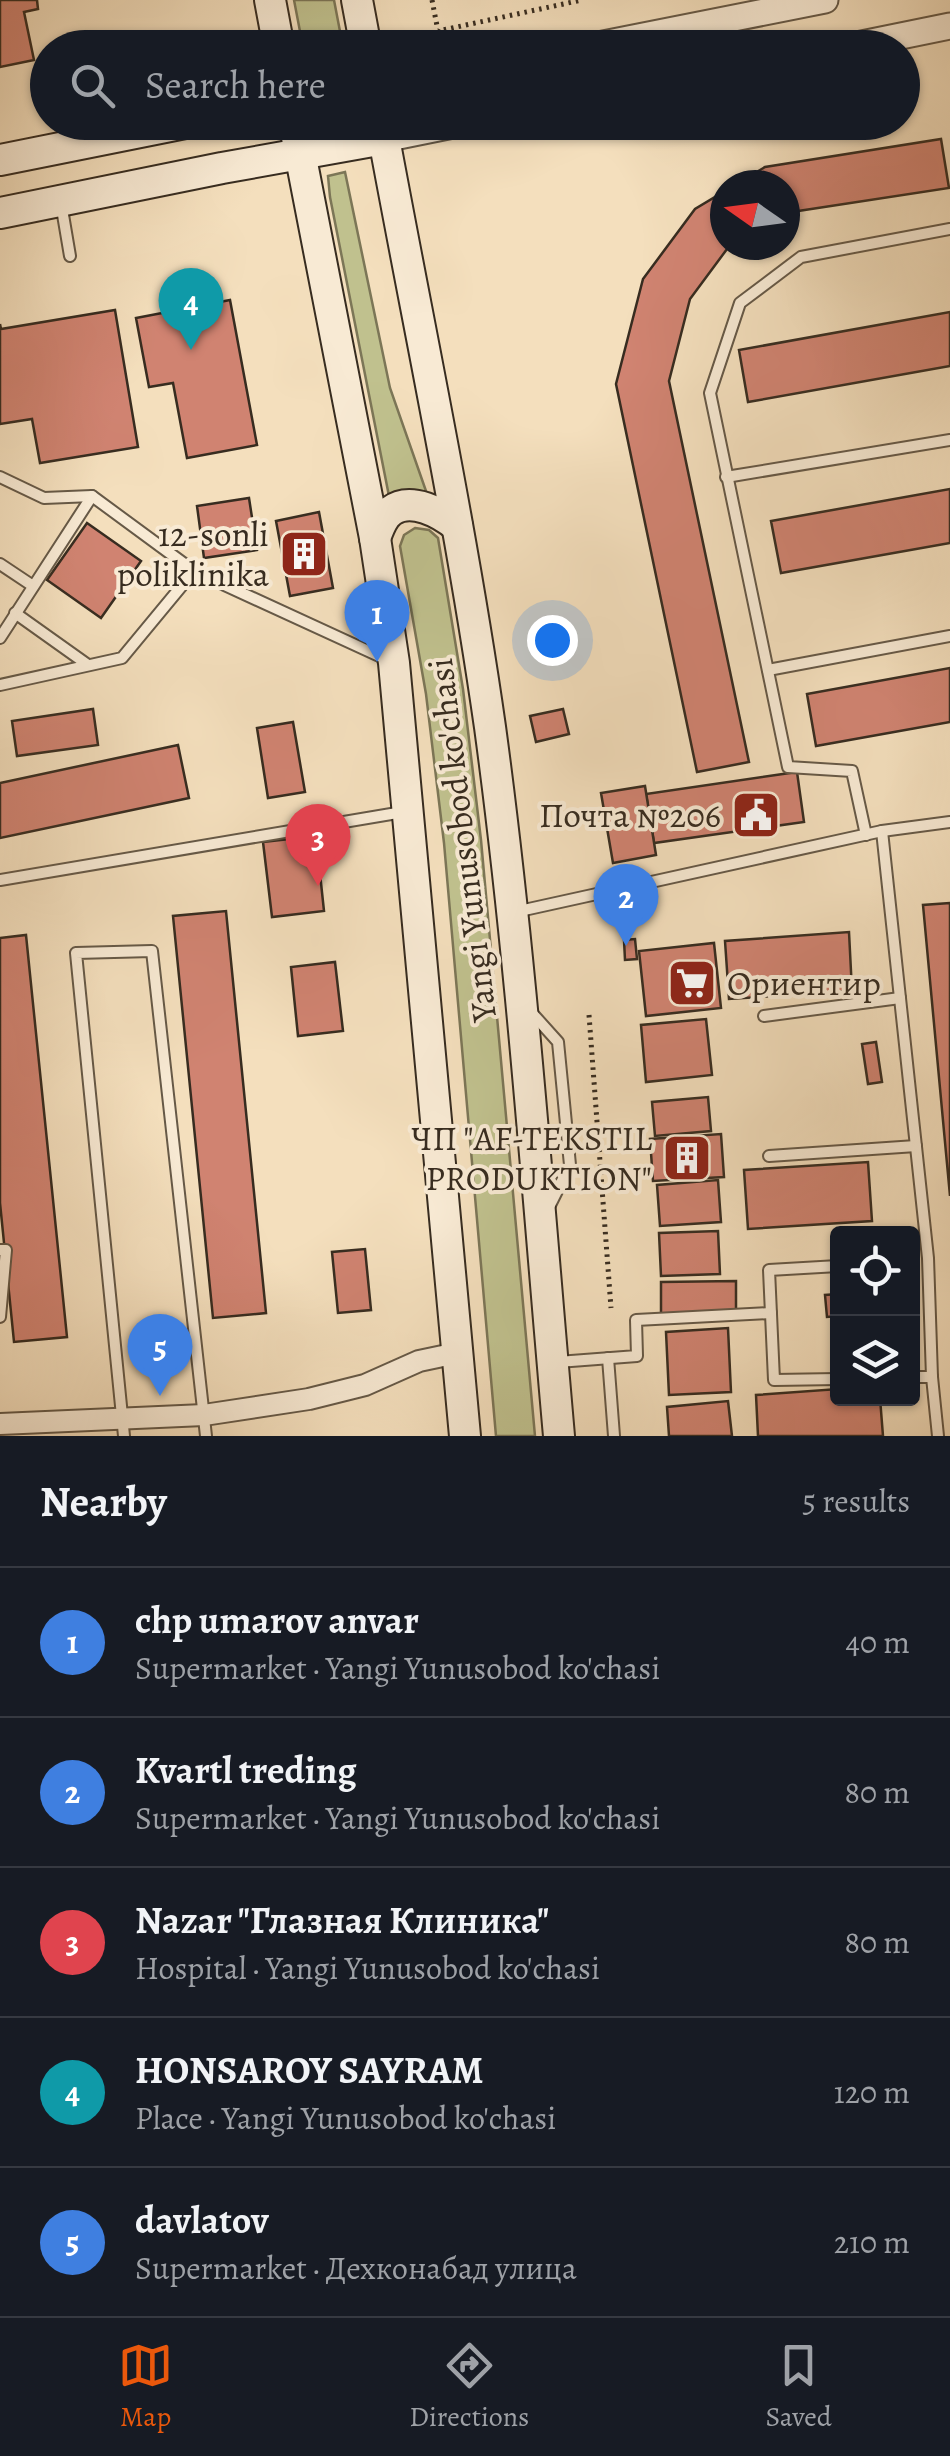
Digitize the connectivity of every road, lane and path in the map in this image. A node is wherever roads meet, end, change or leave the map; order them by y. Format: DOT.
graph roads {
  1 [pos="270,0"];
  2 [pos="357,0"];
  3 [pos="432,0"];
  4 [pos="582,0"];
  5 [pos="825,0"];
  6 [pos="950,26"];
  7 [pos="276,30"];
  8 [pos="363,30"];
  9 [pos="438,30"];
  10 [pos="443,30"];
  11 [pos="674,30"];
  12 [pos="920,32"];
  13 [pos="100,140"];
  14 [pos="297,140"];
  15 [pos="350,140"];
  16 [pos="384,140"];
  17 [pos="300,154"];
  18 [pos="0,160"];
  19 [pos="60,201"];
  20 [pos="0,213"];
  21 [pos="950,229"];
  22 [pos="70,256"];
  23 [pos="950,440"];
  24 [pos="0,476"];
  25 [pos="726,477"];
  26 [pos="92,496"];
  27 [pos="457,526"];
  28 [pos="375,538"];
  29 [pos="0,564"];
  30 [pos="194,571"];
  31 [pos="33,586"];
  32 [pos="15,613"];
  33 [pos="950,636"];
  34 [pos="0,638"];
  35 [pos="394,663"];
  36 [pos="88,666"];
  37 [pos="768,670"];
  38 [pos="0,685"];
  39 [pos="408,811"];
  40 [pos="950,822"];
  41 [pos="882,831"];
  42 [pos="866,835"];
  43 [pos="0,880"];
  44 [pos="513,912"];
  45 [pos="900,998"];
  46 [pos="589,1016"];
  47 [pos="764,1016"];
  48 [pos="916,1146"];
  49 [pos="768,1156"];
  50 [pos="0,1250"];
  51 [pos="928,1258"];
  52 [pos="920,1259"];
  53 [pos="830,1266"];
  54 [pos="610,1308"];
  55 [pos="771,1313"];
  56 [pos="0,1317"];
  57 [pos="458,1353"];
  58 [pos="608,1358"];
  59 [pos="552,1362"];
  60 [pos="932,1376"];
  61 [pos="920,1377"];
  62 [pos="830,1378"];
  63 [pos="0,1424"];
  64 [pos="205,1425"];
  65 [pos="123,1427"];
  66 [pos="465,1436"];
  67 [pos="559,1436"];
  68 [pos="614,1436"];
  69 [pos="938,1436"];
  1 -- 7 [label="main road"];
  2 -- 8 [label="main road"];
  3 -- 9 [label="path"];
  4 -- 10 [label="path"];
  5 -- 11 [label="street"];
  6 -- 12 [label="street"];
  13 -- 18 [label="main road"];
  14 -- 17 [label="main road, Yangi Yunusobod ko'chasi"];
  15 -- 17 [label="main road"];
  16 -- 27 [label="main road, Yangi Yunusobod ko'chasi"];
  17 -- 19 [label="main road"];
  17 -- 28 [label="main road, Yangi Yunusobod ko'chasi"];
  19 -- 20 [label="main road"];
  19 -- 22 [label="lane"];
  21 -- 25 [label="lane"];
  23 -- 25 [label="lane"];
  24 -- 26 [label="lane"];
  25 -- 37 [label="lane"];
  26 -- 30 [label="lane"];
  26 -- 31 [label="lane"];
  27 -- 28 [label="main road"];
  27 -- 44 [label="main road, Yangi Yunusobod ko'chasi"];
  28 -- 35 [label="main road, Yangi Yunusobod ko'chasi"];
  29 -- 31 [label="lane"];
  30 -- 35 [label="lane"];
  30 -- 36 [label="lane"];
  31 -- 32 [label="lane"];
  32 -- 34 [label="lane"];
  32 -- 36 [label="lane"];
  33 -- 37 [label="lane"];
  35 -- 39 [label="main road, Yangi Yunusobod ko'chasi"];
  36 -- 38 [label="lane"];
  37 -- 42 [label="lane"];
  39 -- 43 [label="lane"];
  39 -- 57 [label="main road, Yangi Yunusobod ko'chasi"];
  40 -- 41 [label="lane"];
  41 -- 42 [label="lane"];
  41 -- 45 [label="lane"];
  42 -- 44 [label="lane"];
  44 -- 59 [label="main road, Yangi Yunusobod ko'chasi"];
  45 -- 47 [label="lane"];
  45 -- 48 [label="lane"];
  46 -- 54 [label="path"];
  48 -- 49 [label="lane"];
  48 -- 51 [label="lane"];
  50 -- 56 [label="lane"];
  51 -- 52 [label="lane"];
  51 -- 60 [label="lane"];
  53 -- 55 [label="lane"];
  55 -- 58 [label="lane"];
  55 -- 62 [label="lane"];
  57 -- 64 [label="street"];
  57 -- 66 [label="main road, Yangi Yunusobod ko'chasi"];
  58 -- 59 [label="lane"];
  58 -- 68 [label="lane"];
  59 -- 67 [label="main road, Yangi Yunusobod ko'chasi"];
  60 -- 61 [label="lane"];
  60 -- 69 [label="lane"];
  63 -- 65 [label="street"];
  64 -- 65 [label="street"];
  64 -- 65 [label="lane"];
}
